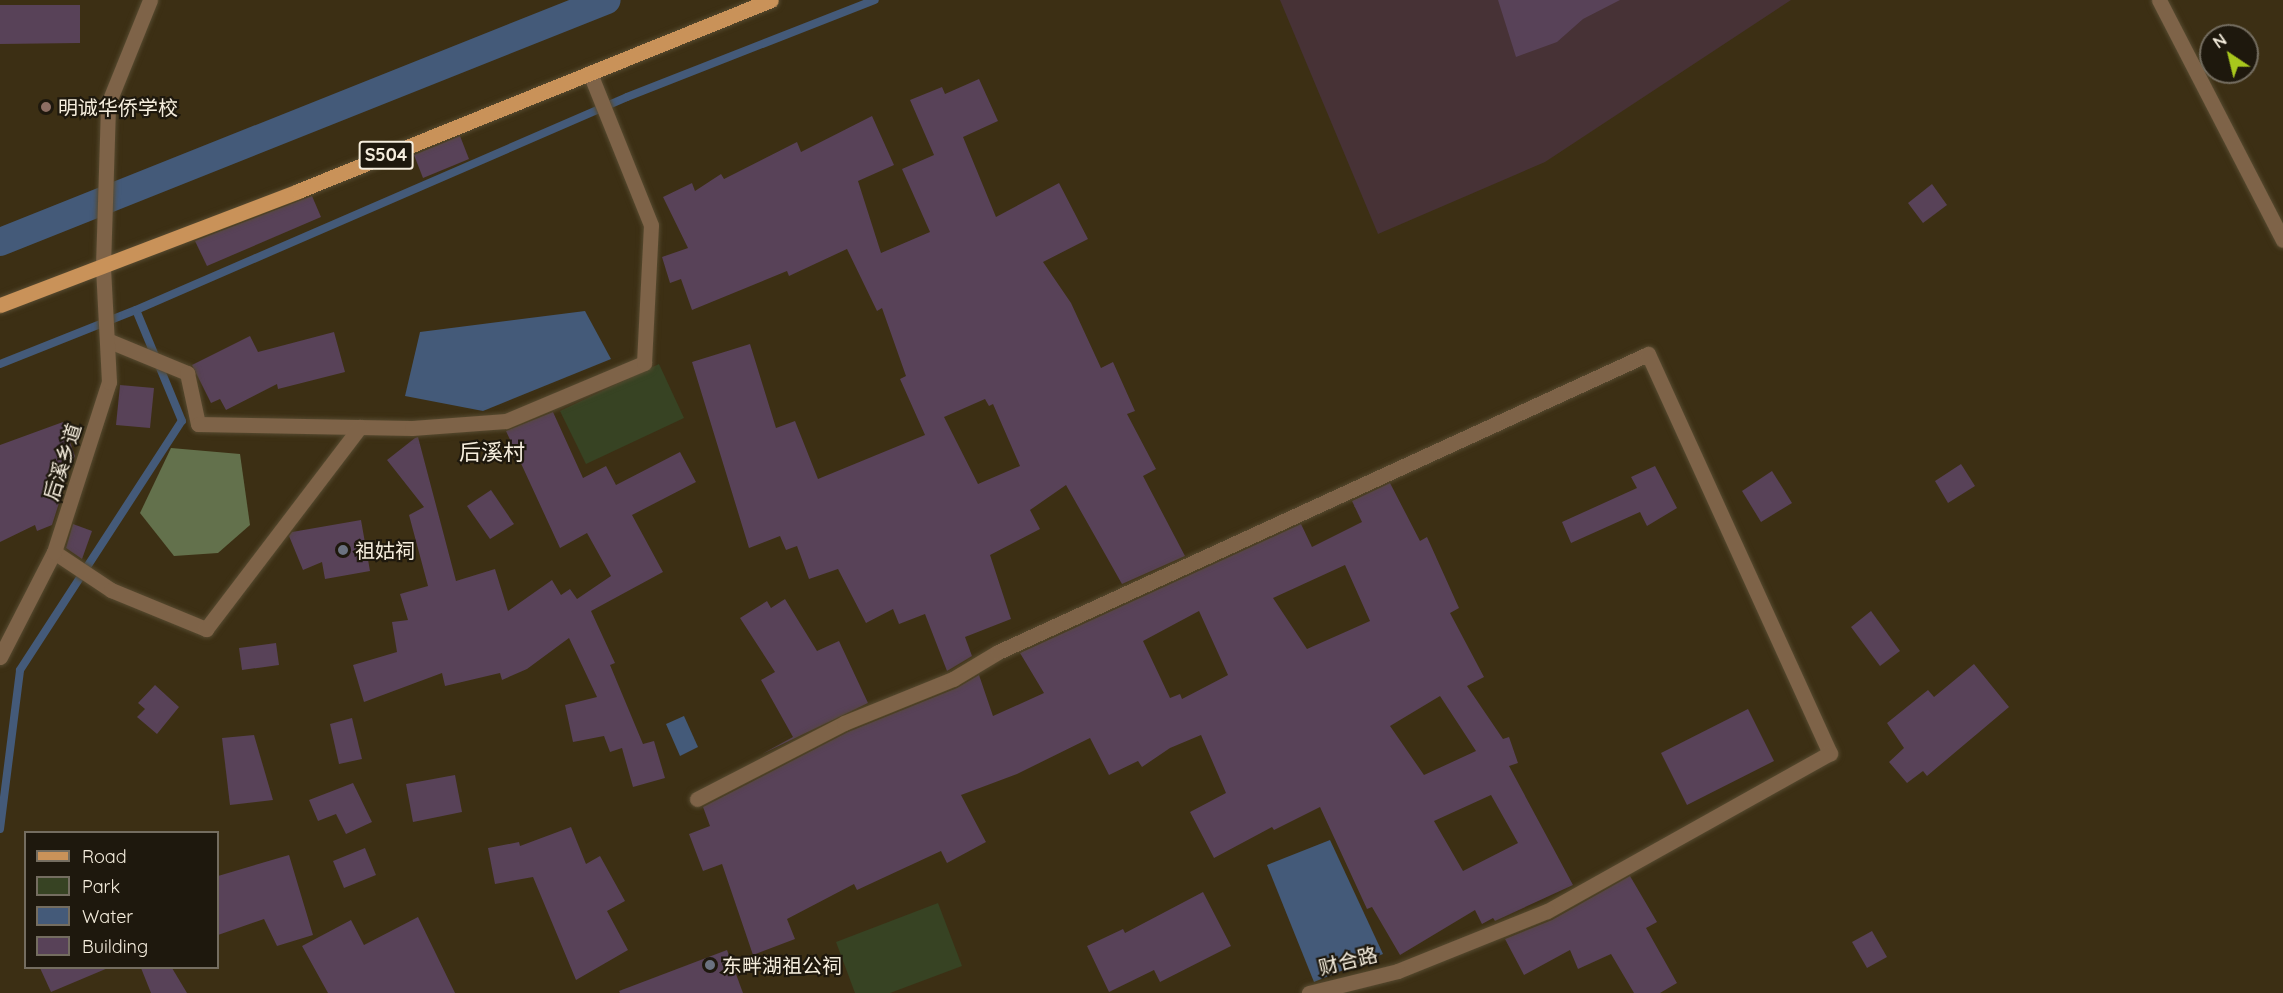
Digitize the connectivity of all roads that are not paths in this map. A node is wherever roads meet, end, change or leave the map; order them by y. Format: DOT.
graph roads {
  1 [pos="771,0"];
  2 [pos="2159,0"];
  3 [pos="148,1"];
  4 [pos="590,73"];
  5 [pos="2283,240"];
  6 [pos="103,264"];
  7 [pos="0,305"];
  8 [pos="107,339"];
  9 [pos="360,427"];
  10 [pos="54,552"];
  11 [pos="0,657"];
  12 [pos="696,799"];
  13 [pos="1309,993"];
  1 -- 4 [label="main road, S504"];
  2 -- 5 [label="street"];
  3 -- 6 [label="street, 后溪乡道"];
  4 -- 6 [label="main road, S504"];
  4 -- 9 [label="street"];
  6 -- 7 [label="main road, S504"];
  6 -- 8 [label="street, 后溪乡道"];
  8 -- 9 [label="street"];
  8 -- 10 [label="street, 后溪乡道"];
  9 -- 10 [label="street"];
  10 -- 11 [label="street, 后溪乡道"];
  12 -- 13 [label="street, 财合路"];
}
